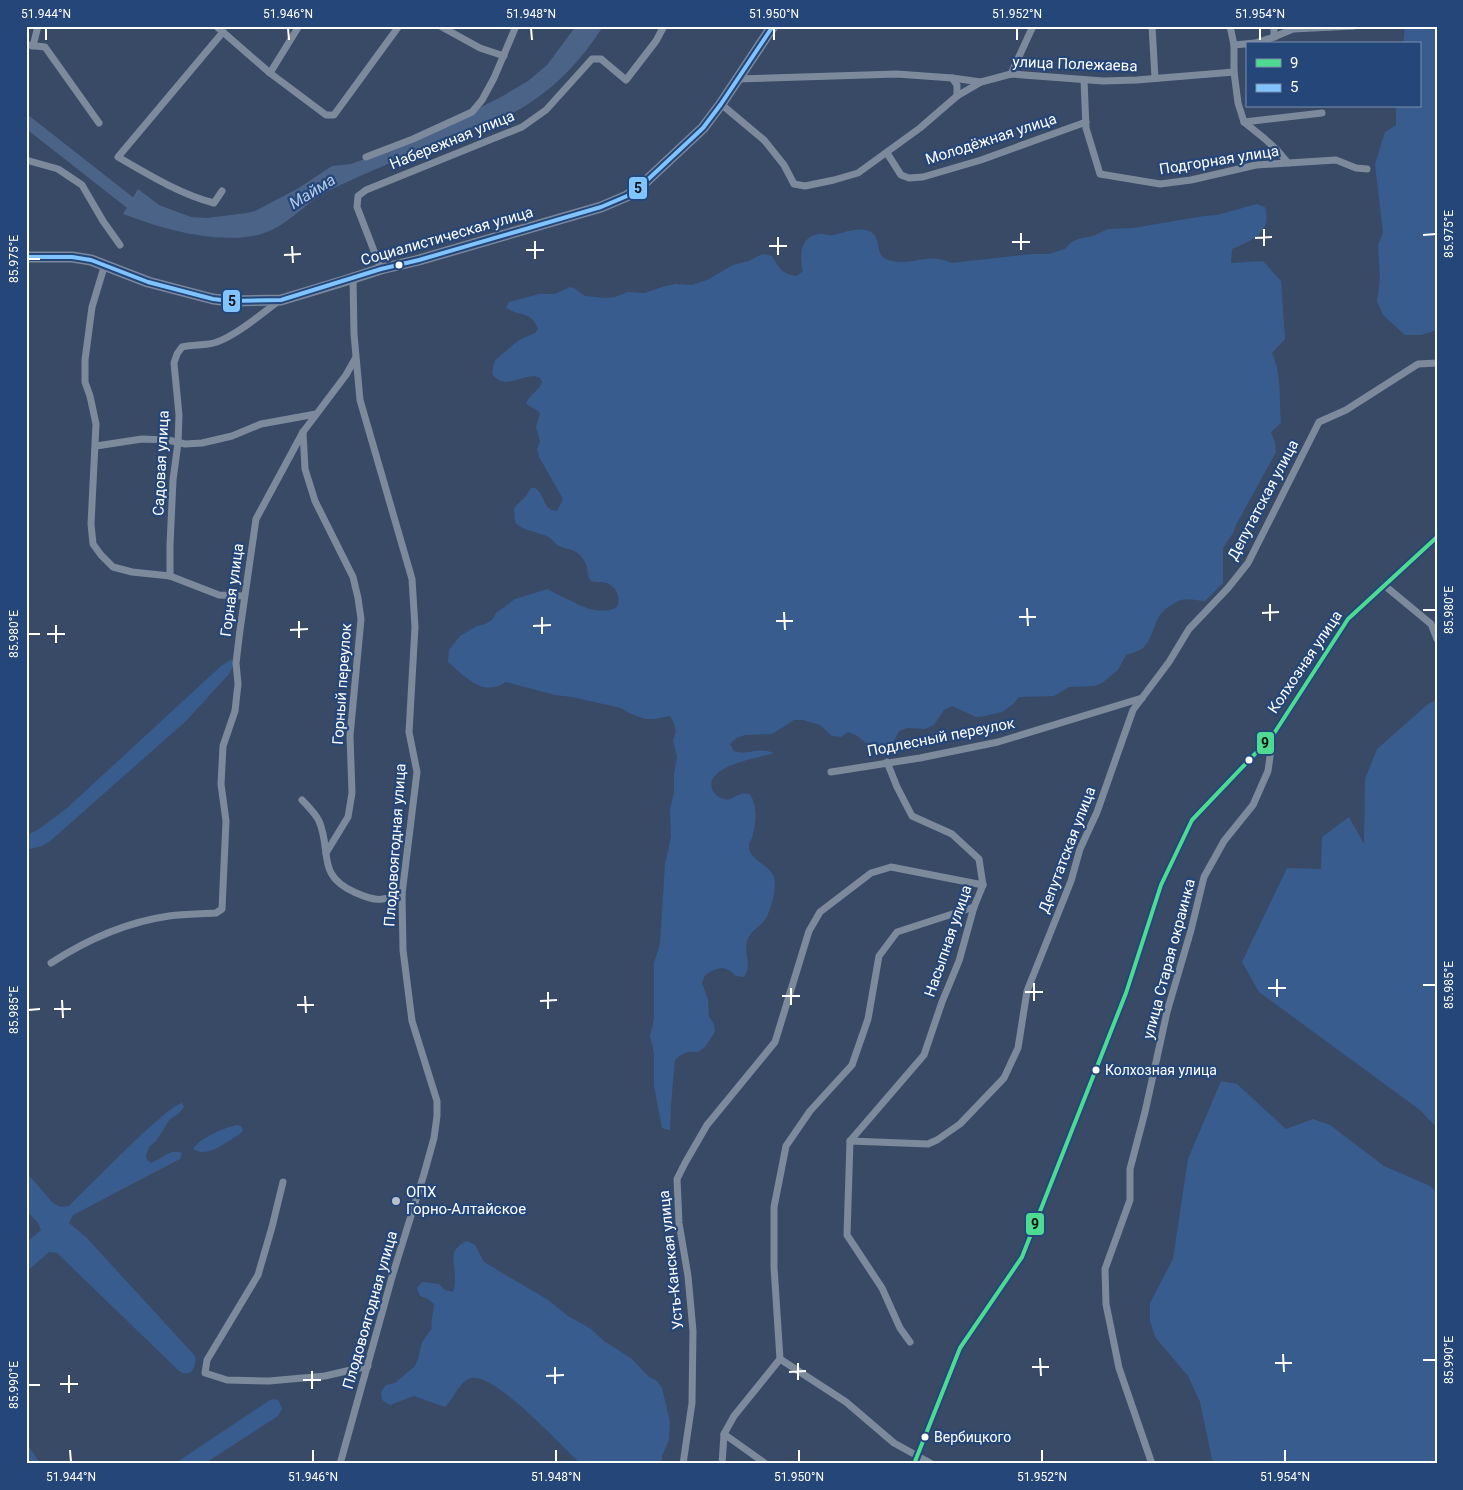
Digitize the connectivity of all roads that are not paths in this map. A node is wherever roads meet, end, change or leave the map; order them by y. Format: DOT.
graph roads {
  1 [pos="38,26"];
  2 [pos="216,26"];
  3 [pos="299,26"];
  4 [pos="400,26"];
  5 [pos="440,26"];
  6 [pos="516,26"];
  7 [pos="664,26"];
  8 [pos="773,26"];
  9 [pos="1033,26"];
  10 [pos="1152,26"];
  11 [pos="1230,26"];
  12 [pos="1274,26"];
  13 [pos="1354,26"];
  14 [pos="223,32"];
  15 [pos="1274,37"];
  16 [pos="1258,42"];
  17 [pos="1246,44"];
  18 [pos="30,45"];
  19 [pos="1234,45"];
  20 [pos="504,56"];
  21 [pos="270,72"];
  22 [pos="1234,72"];
  23 [pos="1011,74"];
  24 [pos="952,78"];
  25 [pos="1155,78"];
  26 [pos="736,79"];
  27 [pos="1084,80"];
  28 [pos="981,82"];
  29 [pos="957,96"];
  30 [pos="721,104"];
  31 [pos="1322,112"];
  32 [pos="1086,122"];
  33 [pos="1244,122"];
  34 [pos="99,123"];
  35 [pos="887,153"];
  36 [pos="366,157"];
  37 [pos="26,160"];
  38 [pos="1288,163"];
  39 [pos="1367,169"];
  40 [pos="222,191"];
  41 [pos="120,245"];
  42 [pos="26,257"];
  43 [pos="104,264"];
  44 [pos="381,269"];
  45 [pos="353,278"];
  46 [pos="281,300"];
  47 [pos="355,358"];
  48 [pos="1437,363"];
  49 [pos="316,414"];
  50 [pos="303,432"];
  51 [pos="178,443"];
  52 [pos="96,446"];
  53 [pos="1437,537"];
  54 [pos="170,576"];
  55 [pos="1384,585"];
  56 [pos="244,596"];
  57 [pos="1437,639"];
  58 [pos="1142,698"];
  59 [pos="1273,735"];
  60 [pos="886,762"];
  61 [pos="831,772"];
  62 [pos="302,800"];
  63 [pos="326,853"];
  64 [pos="983,885"];
  65 [pos="402,894"];
  66 [pos="974,907"];
  67 [pos="51,963"];
  68 [pos="850,1141"];
  69 [pos="283,1182"];
  70 [pos="910,1342"];
  71 [pos="780,1359"];
  72 [pos="368,1366"];
  73 [pos="724,1434"];
  74 [pos="917,1455"];
  75 [pos="1149,1463"];
  76 [pos="340,1464"];
  77 [pos="683,1464"];
  78 [pos="722,1464"];
  79 [pos="766,1464"];
  80 [pos="914,1464"];
  81 [pos="932,1464"];
  1 -- 18 [label="street"];
  2 -- 14 [label="street"];
  3 -- 21 [label="street"];
  4 -- 21 [label="street"];
  5 -- 20 [label="street"];
  6 -- 20 [label="street"];
  7 -- 44 [label="street, Набережная улица"];
  8 -- 26 [label="main road, Социалистическая улица"];
  9 -- 23 [label="street"];
  10 -- 25 [label="street"];
  11 -- 19 [label="street"];
  12 -- 15 [label="street"];
  13 -- 15 [label="street"];
  14 -- 21 [label="street"];
  14 -- 40 [label="street"];
  15 -- 16 [label="street"];
  17 -- 19 [label="street"];
  18 -- 34 [label="street"];
  19 -- 22 [label="street"];
  20 -- 36 [label="street"];
  22 -- 25 [label="street, улица Полежаева"];
  22 -- 33 [label="street"];
  23 -- 27 [label="street, улица Полежаева"];
  23 -- 28 [label="street, улица Полежаева"];
  24 -- 26 [label="street, улица Полежаева"];
  24 -- 28 [label="street, улица Полежаева"];
  24 -- 29 [label="street"];
  25 -- 27 [label="street, улица Полежаева"];
  26 -- 30 [label="main road, Социалистическая улица"];
  27 -- 32 [label="street, Подгорная улица"];
  28 -- 29 [label="street, Молодёжная улица"];
  29 -- 35 [label="street, Молодёжная улица"];
  30 -- 35 [label="street, Молодёжная улица"];
  30 -- 44 [label="main road, Социалистическая улица"];
  31 -- 33 [label="street"];
  32 -- 35 [label="street, Молодёжная улица"];
  32 -- 38 [label="street, Подгорная улица"];
  33 -- 38 [label="street"];
  37 -- 41 [label="street"];
  38 -- 39 [label="street"];
  42 -- 43 [label="main road, Социалистическая улица"];
  43 -- 46 [label="main road, Социалистическая улица"];
  43 -- 52 [label="street"];
  44 -- 45 [label="main road, Социалистическая улица"];
  45 -- 46 [label="main road, Социалистическая улица"];
  45 -- 47 [label="street, Плодовоягодная улица"];
  46 -- 51 [label="street, Садовая улица"];
  47 -- 49 [label="street, Горная улица"];
  47 -- 65 [label="street, Плодовоягодная улица"];
  48 -- 58 [label="street, Депутатская улица"];
  49 -- 50 [label="street, Горная улица"];
  49 -- 51 [label="street"];
  50 -- 56 [label="street, Горная улица"];
  50 -- 63 [label="street, Горный переулок"];
  51 -- 52 [label="street"];
  51 -- 54 [label="street, Садовая улица"];
  52 -- 54 [label="street"];
  53 -- 55 [label="street, Колхозная улица"];
  54 -- 56 [label="street"];
  55 -- 57 [label="street"];
  55 -- 59 [label="street, Колхозная улица"];
  56 -- 67 [label="street, Горная улица"];
  58 -- 60 [label="street, Подлесный переулок"];
  58 -- 68 [label="street, Депутатская улица"];
  59 -- 74 [label="street, Колхозная улица"];
  59 -- 75 [label="street, улица Старая окраинка"];
  60 -- 61 [label="street, Подлесный переулок"];
  60 -- 64 [label="street, Насыпная улица"];
  62 -- 63 [label="street"];
  63 -- 65 [label="street"];
  64 -- 66 [label="street, Насыпная улица"];
  64 -- 77 [label="street, Усть-Канская улица"];
  65 -- 72 [label="street, Плодовоягодная улица"];
  66 -- 68 [label="street, Насыпная улица"];
  66 -- 71 [label="street"];
  68 -- 70 [label="street"];
  69 -- 72 [label="street"];
  71 -- 73 [label="street"];
  71 -- 74 [label="street"];
  72 -- 76 [label="street, Плодовоягодная улица"];
  73 -- 78 [label="street"];
  73 -- 79 [label="street"];
  74 -- 80 [label="street, Колхозная улица"];
  74 -- 81 [label="street"];
}
